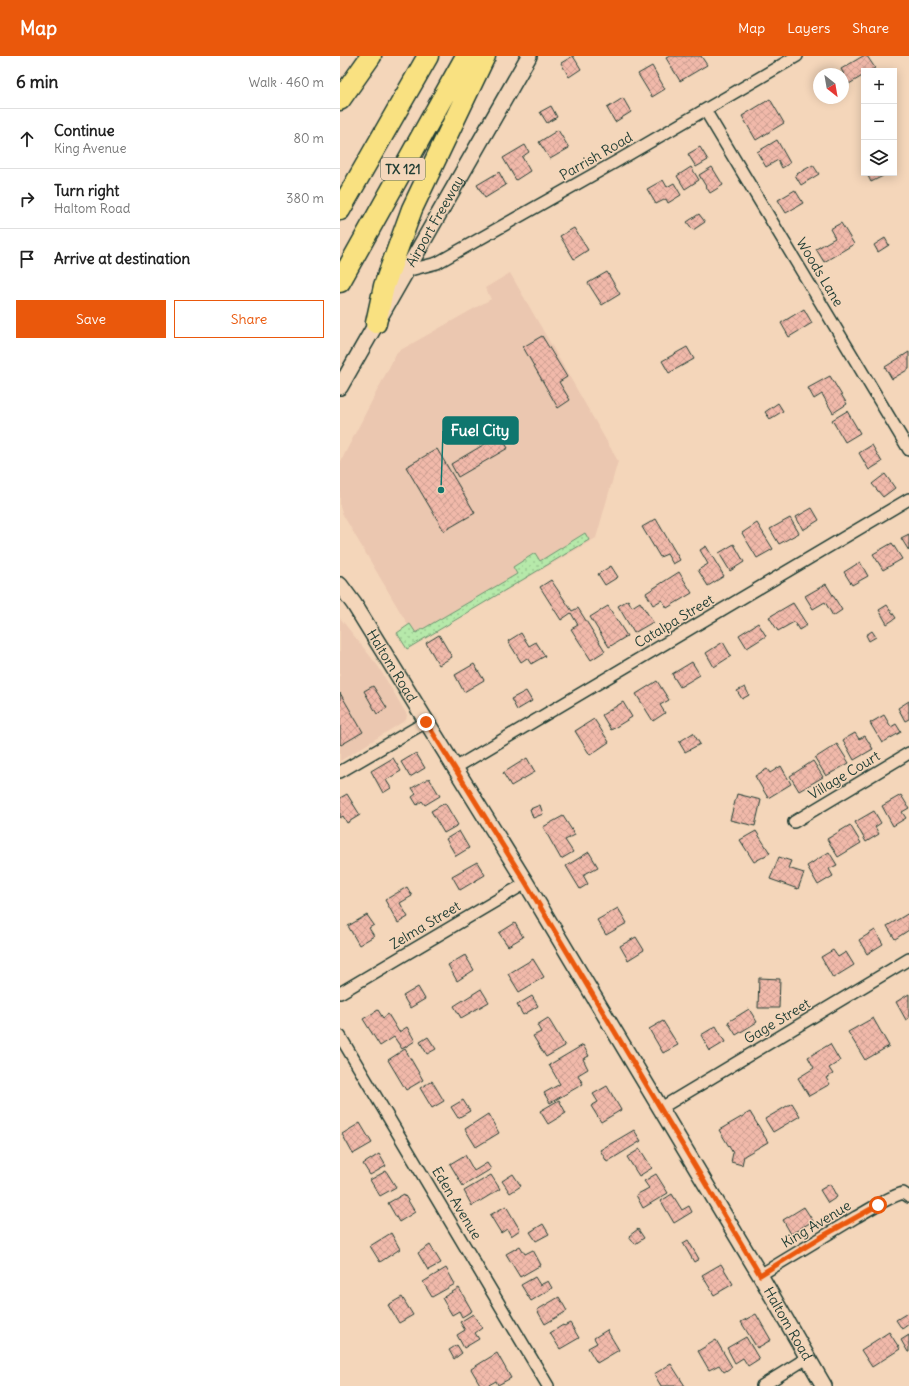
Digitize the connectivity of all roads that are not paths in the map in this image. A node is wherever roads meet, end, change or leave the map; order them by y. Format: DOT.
graph roads {
  1 [pos="363,56"];
  2 [pos="371,56"];
  3 [pos="428,56"];
  4 [pos="466,56"];
  5 [pos="485,56"];
  6 [pos="529,56"];
  7 [pos="797,56"];
  8 [pos="340,96"];
  9 [pos="340,100"];
  10 [pos="705,110"];
  11 [pos="340,210"];
  12 [pos="406,271"];
  13 [pos="340,282"];
  14 [pos="376,323"];
  15 [pos="340,387"];
  16 [pos="909,450"];
  17 [pos="909,499"];
  18 [pos="340,585"];
  19 [pos="426,722"];
  20 [pos="909,753"];
  21 [pos="454,768"];
  22 [pos="340,772"];
  23 [pos="794,822"];
  24 [pos="526,883"];
  25 [pos="909,959"];
  26 [pos="340,993"];
  27 [pos="340,1036"];
  28 [pos="661,1108"];
  29 [pos="909,1197"];
  30 [pos="760,1275"];
  31 [pos="807,1358"];
  32 [pos="548,1386"];
  33 [pos="762,1386"];
  34 [pos="824,1386"];
  1 -- 8 [label="main road"];
  2 -- 9 [label="highway"];
  3 -- 11 [label="highway, TX 121"];
  4 -- 13 [label="highway, TX 121"];
  5 -- 14 [label="highway"];
  6 -- 12 [label="main road, Airport Freeway"];
  7 -- 10 [label="street, Parrish Road"];
  10 -- 12 [label="street, Parrish Road"];
  10 -- 16 [label="street, Woods Lane"];
  12 -- 14 [label="main road, Airport Freeway"];
  14 -- 15 [label="main road, Airport Freeway"];
  17 -- 21 [label="street, Catalpa Street"];
  18 -- 19 [label="main road, Haltom Road"];
  19 -- 21 [label="main road, Haltom Road"];
  19 -- 22 [label="street"];
  20 -- 23 [label="street, Village Court"];
  21 -- 24 [label="main road, Haltom Road"];
  24 -- 26 [label="street, Zelma Street"];
  24 -- 28 [label="main road, Haltom Road"];
  25 -- 28 [label="street, Gage Street"];
  27 -- 32 [label="street, Eden Avenue"];
  28 -- 30 [label="main road, Haltom Road"];
  29 -- 30 [label="street, King Avenue"];
  30 -- 31 [label="main road, Haltom Road"];
  31 -- 33 [label="street"];
  31 -- 34 [label="main road, Haltom Road"];
}
